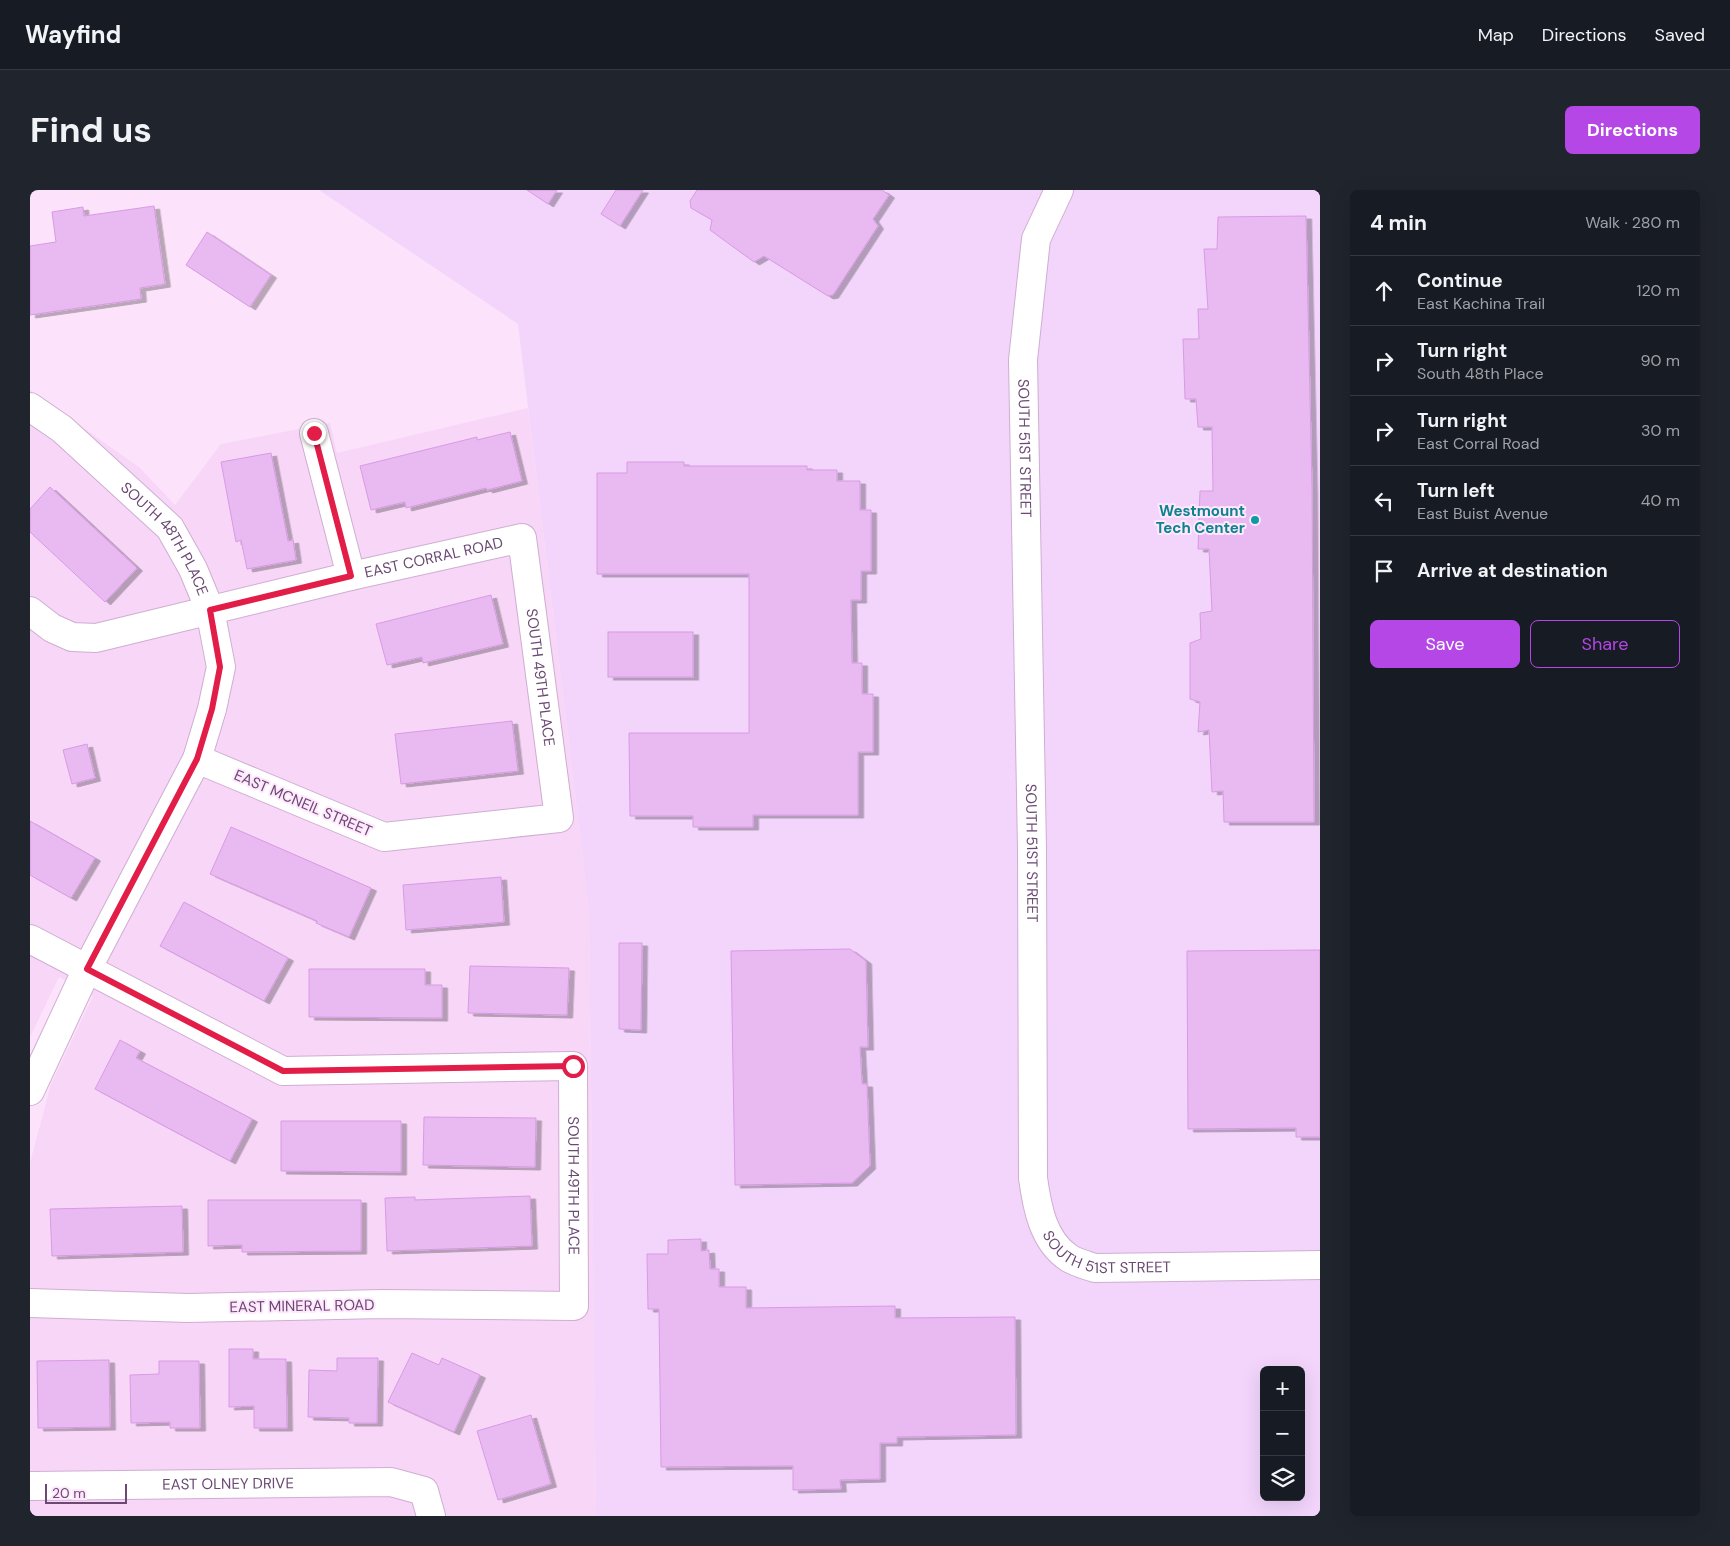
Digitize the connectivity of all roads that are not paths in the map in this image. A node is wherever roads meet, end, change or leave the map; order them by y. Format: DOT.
graph roads {
  1 [pos="1059,190"];
  2 [pos="30,408"];
  3 [pos="314,433"];
  4 [pos="522,538"];
  5 [pos="351,576"];
  6 [pos="210,610"];
  7 [pos="30,611"];
  8 [pos="197,759"];
  9 [pos="559,818"];
  10 [pos="30,939"];
  11 [pos="87,969"];
  12 [pos="30,1091"];
  13 [pos="1320,1265"];
  14 [pos="30,1303"];
  15 [pos="574,1306"];
  16 [pos="30,1486"];
  17 [pos="428,1503"];
  1 -- 13 [label="street, SOUTH 51ST STREET"];
  2 -- 6 [label="street, SOUTH 48TH PLACE"];
  3 -- 5 [label="street"];
  4 -- 5 [label="street, EAST CORRAL ROAD"];
  4 -- 9 [label="street, SOUTH 49TH PLACE"];
  5 -- 6 [label="street, EAST CORRAL ROAD"];
  6 -- 7 [label="street, EAST CORRAL ROAD"];
  6 -- 8 [label="street, SOUTH 48TH PLACE"];
  8 -- 9 [label="street, EAST MCNEIL STREET"];
  8 -- 11 [label="street, SOUTH 48TH PLACE"];
  10 -- 11 [label="street"];
  11 -- 12 [label="street, SOUTH 48TH PLACE"];
  11 -- 15 [label="street, SOUTH 49TH PLACE"];
  14 -- 15 [label="street, EAST MINERAL ROAD"];
  16 -- 17 [label="street, EAST OLNEY DRIVE"];
}
